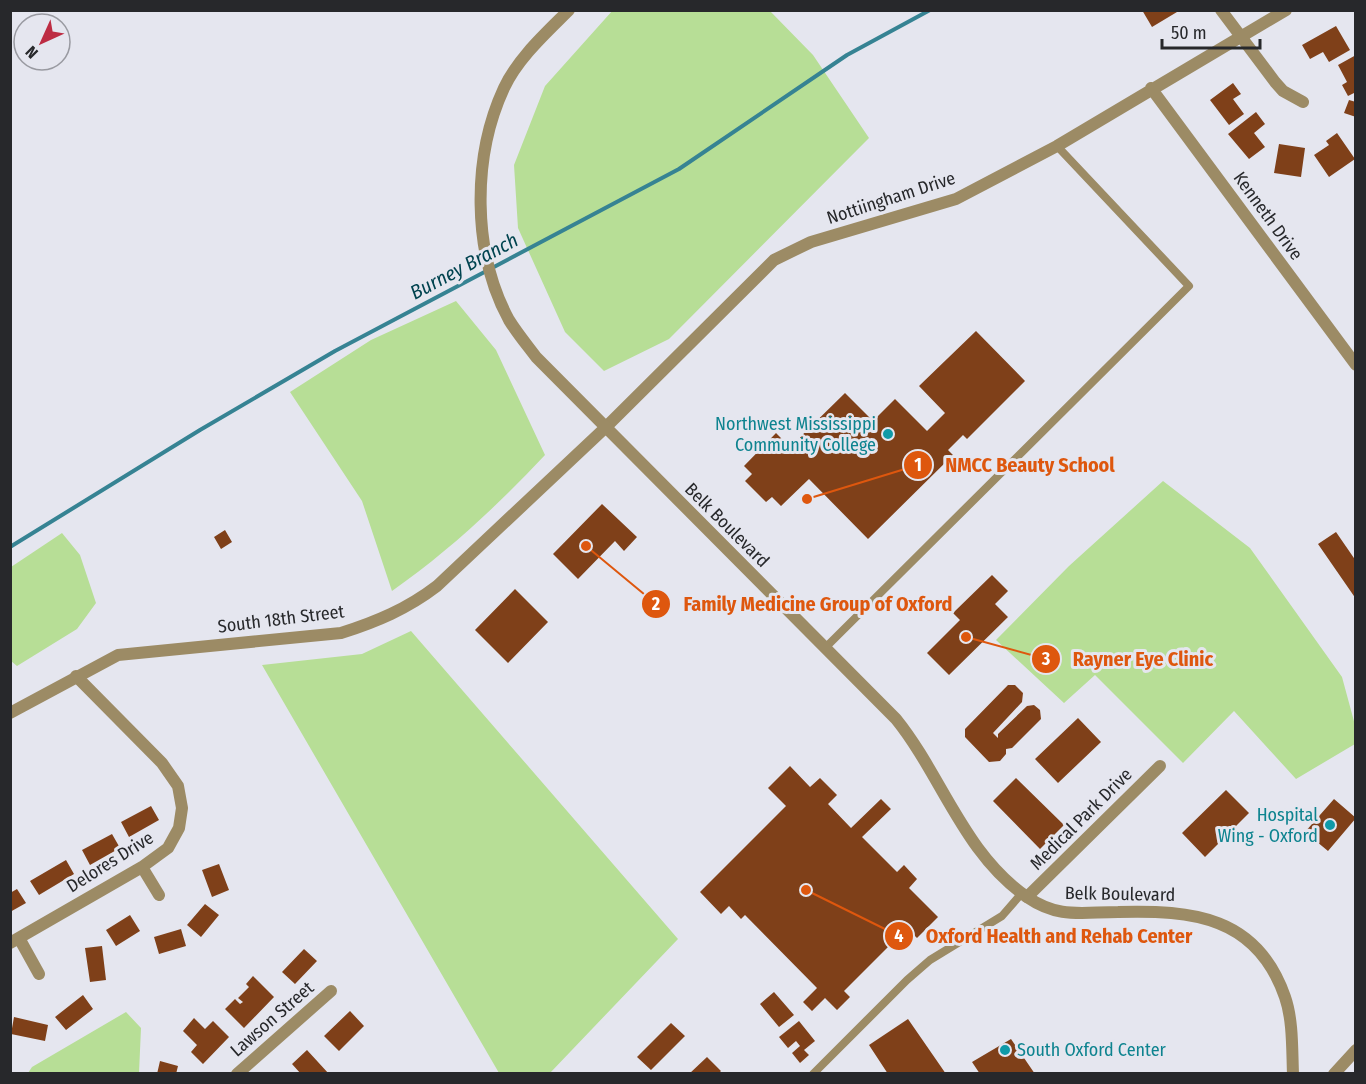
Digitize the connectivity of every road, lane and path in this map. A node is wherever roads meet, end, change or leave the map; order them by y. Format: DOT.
graph roads {
  1 [pos="569,10"];
  2 [pos="1221,10"];
  3 [pos="1286,10"];
  4 [pos="1239,38"];
  5 [pos="1151,88"];
  6 [pos="1304,102"];
  7 [pos="1057,146"];
  8 [pos="1356,365"];
  9 [pos="605,428"];
  10 [pos="825,648"];
  11 [pos="76,676"];
  12 [pos="10,713"];
  13 [pos="1160,766"];
  14 [pos="142,867"];
  15 [pos="1024,895"];
  16 [pos="159,896"];
  17 [pos="15,940"];
  18 [pos="39,974"];
  19 [pos="332,991"];
  20 [pos="1356,1050"];
  21 [pos="237,1074"];
  22 [pos="813,1074"];
  23 [pos="1293,1074"];
  24 [pos="1334,1074"];
  1 -- 9 [label="street, Belk Boulevard"];
  2 -- 4 [label="street"];
  3 -- 4 [label="street, Nottiingham Drive"];
  4 -- 5 [label="street, Nottiingham Drive"];
  4 -- 6 [label="street"];
  5 -- 7 [label="street, Nottiingham Drive"];
  5 -- 8 [label="street, Kenneth Drive"];
  7 -- 9 [label="street, Nottiingham Drive"];
  7 -- 10 [label="lane"];
  9 -- 10 [label="street, Belk Boulevard"];
  9 -- 11 [label="street, South 18th Street"];
  10 -- 15 [label="street, Belk Boulevard"];
  11 -- 12 [label="street, South 18th Street"];
  11 -- 14 [label="street, Delores Drive"];
  13 -- 15 [label="street, Medical Park Drive"];
  14 -- 16 [label="street"];
  14 -- 17 [label="street, Delores Drive"];
  15 -- 22 [label="lane"];
  15 -- 23 [label="street, Belk Boulevard"];
  17 -- 18 [label="street"];
  19 -- 21 [label="street, Lawson Street"];
  20 -- 24 [label="street"];
}
